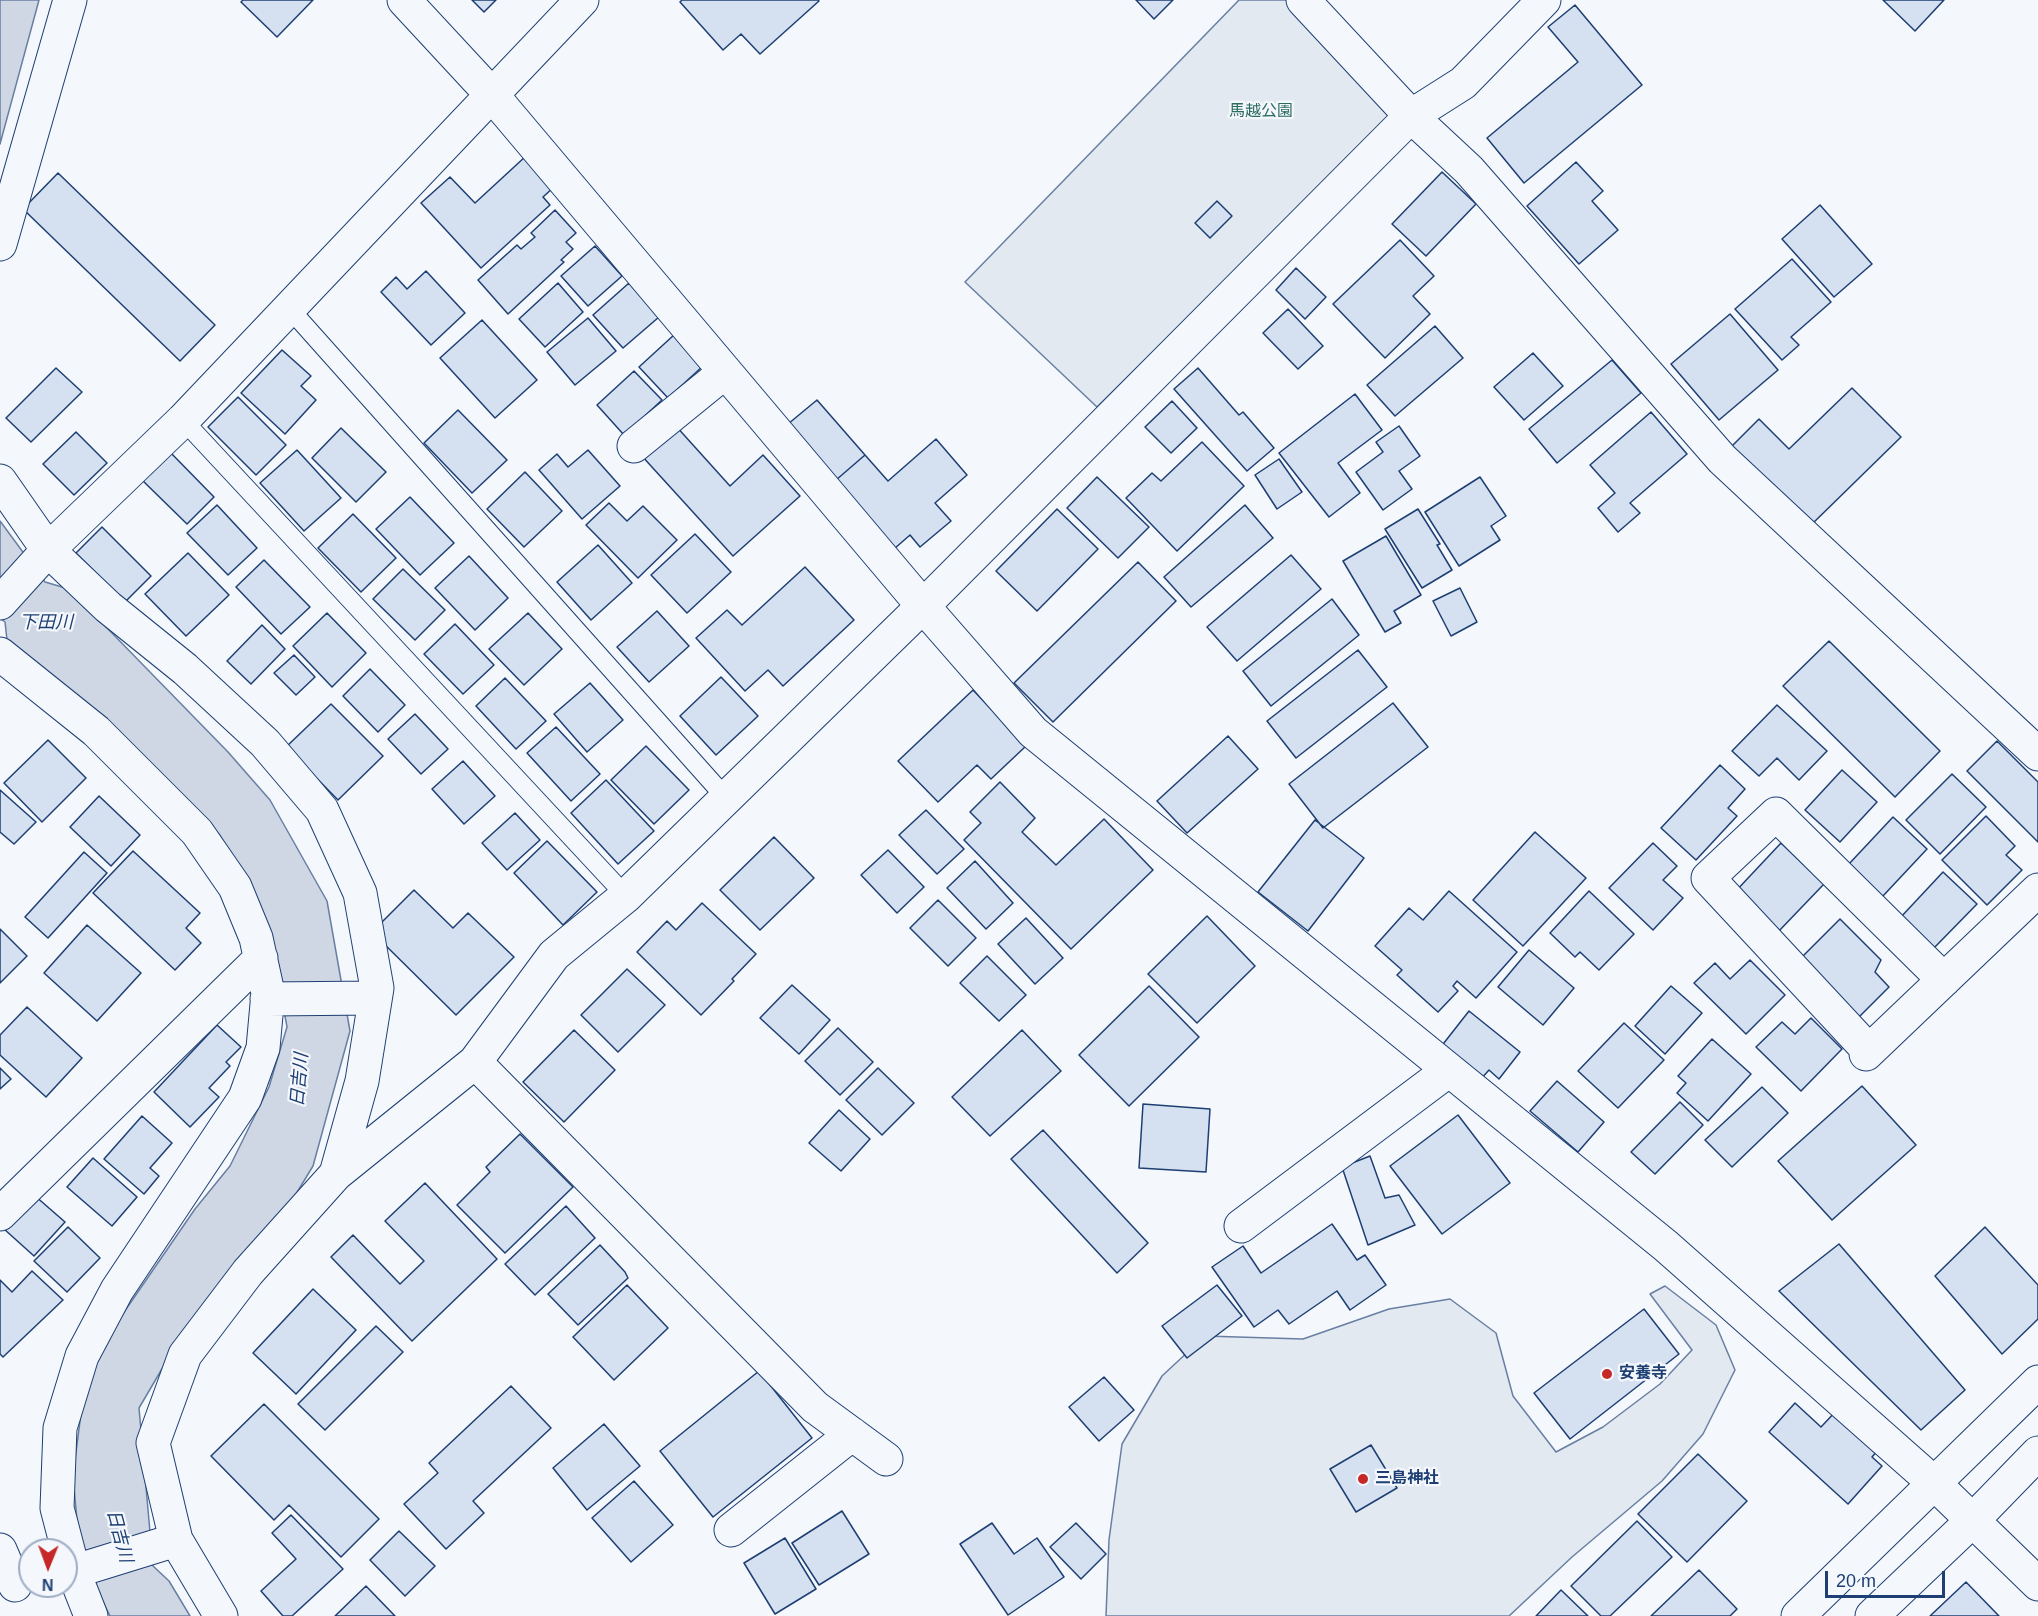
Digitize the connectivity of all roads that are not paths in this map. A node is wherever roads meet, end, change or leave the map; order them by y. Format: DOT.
graph roads {
  1 [pos="70,0"];
  2 [pos="404,0"];
  3 [pos="582,0"];
  4 [pos="1303,0"];
  5 [pos="1544,0"];
  6 [pos="492,95"];
  7 [pos="1411,116"];
  8 [pos="0,244"];
  9 [pos="289,308"];
  10 [pos="725,372"];
  11 [pos="183,420"];
  12 [pos="634,446"];
  13 [pos="0,481"];
  14 [pos="47,551"];
  15 [pos="0,603"];
  16 [pos="923,606"];
  17 [pos="0,654"];
  18 [pos="2038,754"];
  19 [pos="726,798"];
  20 [pos="2038,890"];
  21 [pos="626,896"];
  22 [pos="261,958"];
  23 [pos="1944,980"];
  24 [pos="374,998"];
  25 [pos="269,999"];
  26 [pos="475,1062"];
  27 [pos="1449,1070"];
  28 [pos="336,1174"];
  29 [pos="0,1214"];
  30 [pos="1241,1226"];
  31 [pos="2038,1382"];
  32 [pos="852,1434"];
  33 [pos="2038,1453"];
  34 [pos="886,1459"];
  35 [pos="1934,1483"];
  36 [pos="1972,1520"];
  37 [pos="731,1530"];
  38 [pos="64,1538"];
  39 [pos="175,1540"];
  40 [pos="0,1550"];
  41 [pos="78,1571"];
  42 [pos="2038,1584"];
  43 [pos="78,1587"];
  44 [pos="15,1589"];
  45 [pos="91,1616"];
  46 [pos="220,1616"];
  47 [pos="1798,1616"];
  48 [pos="1872,1616"];
  1 -- 8 [label="street"];
  2 -- 6 [label="street"];
  3 -- 6 [label="street"];
  4 -- 7 [label="street"];
  5 -- 7 [label="street"];
  6 -- 9 [label="street"];
  6 -- 10 [label="street"];
  7 -- 16 [label="street"];
  7 -- 18 [label="street"];
  9 -- 11 [label="street"];
  9 -- 19 [label="lane"];
  10 -- 12 [label="street"];
  10 -- 16 [label="street"];
  11 -- 14 [label="street"];
  11 -- 21 [label="lane"];
  13 -- 14 [label="street"];
  14 -- 15 [label="street"];
  14 -- 24 [label="street"];
  16 -- 19 [label="street"];
  16 -- 27 [label="street"];
  17 -- 22 [label="street"];
  19 -- 21 [label="street"];
  20 -- 23 [label="street"];
  21 -- 26 [label="street"];
  22 -- 25 [label="street"];
  22 -- 29 [label="street"];
  23 -- 23 [label="street"];
  24 -- 25 [label="street"];
  24 -- 28 [label="street"];
  25 -- 38 [label="street"];
  26 -- 28 [label="street"];
  26 -- 32 [label="street"];
  27 -- 30 [label="street"];
  27 -- 35 [label="street"];
  28 -- 39 [label="street"];
  31 -- 35 [label="street"];
  32 -- 34 [label="street"];
  32 -- 37 [label="street"];
  33 -- 36 [label="street"];
  35 -- 36 [label="street"];
  35 -- 47 [label="street"];
  36 -- 42 [label="street"];
  36 -- 48 [label="street"];
  39 -- 41 [label="street"];
  39 -- 46 [label="street"];
  40 -- 44 [label="street"];
  43 -- 45 [label="street"];
}
